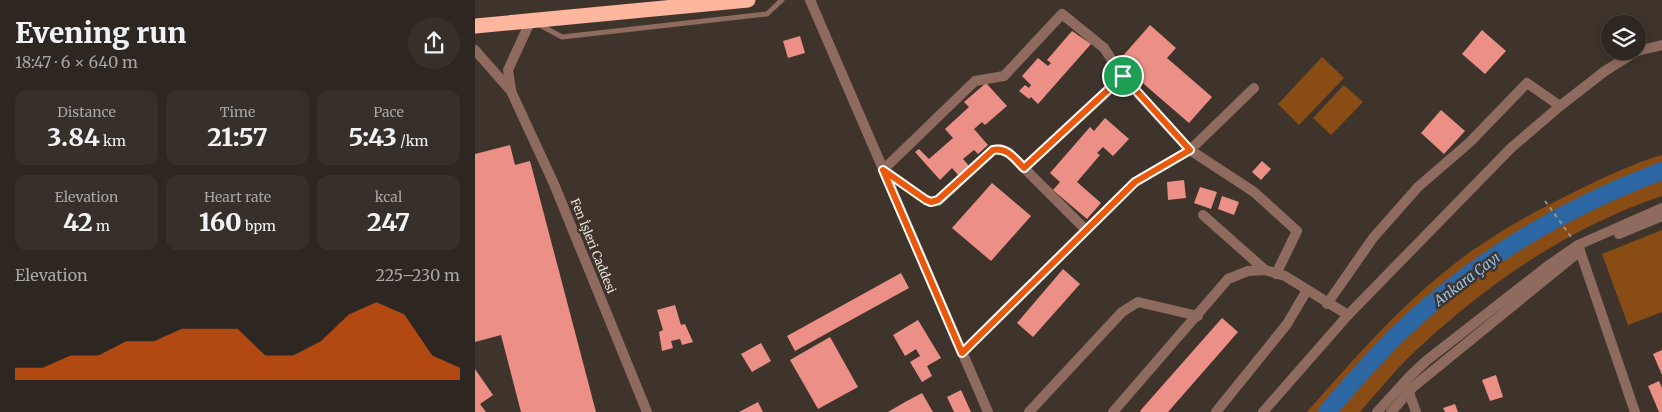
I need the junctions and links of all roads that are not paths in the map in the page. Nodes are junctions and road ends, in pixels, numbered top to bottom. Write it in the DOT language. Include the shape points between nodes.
graph roads {
  1 [pos="748,0"];
  2 [pos="782,0"];
  3 [pos="810,0"];
  4 [pos="531,20"];
  5 [pos="475,26"];
  6 [pos="1662,45"];
  7 [pos="1646,49"];
  8 [pos="475,50"];
  9 [pos="1623,60"];
  10 [pos="1123,76"];
  11 [pos="1254,88"];
  12 [pos="511,91"];
  13 [pos="1560,106"];
  14 [pos="1190,150"];
  15 [pos="1024,168"];
  16 [pos="883,170"];
  17 [pos="1662,208"];
  18 [pos="1203,215"];
  19 [pos="1662,216"];
  20 [pos="1086,230"];
  21 [pos="1577,244"];
  22 [pos="1265,270"];
  23 [pos="1276,274"];
  24 [pos="1307,290"];
  25 [pos="1327,304"];
  26 [pos="1348,315"];
  27 [pos="1198,316"];
  28 [pos="962,353"];
  29 [pos="1405,381"];
  30 [pos="1409,392"];
  31 [pos="647,412"];
  32 [pos="988,412"];
  33 [pos="1029,412"];
  34 [pos="1113,412"];
  35 [pos="1216,412"];
  36 [pos="1263,412"];
  37 [pos="1377,412"];
  38 [pos="1391,412"];
  39 [pos="1416,412"];
  40 [pos="1635,412"];
  1 -- 4 [label="highway"];
  2 -- 4 [label="lane" via="767,14 562,37"];
  3 -- 16 [label="street"];
  4 -- 5 [label="highway"];
  4 -- 12 [label="street" via="508,70"];
  6 -- 7 [label="street"];
  8 -- 12 [label="street"];
  9 -- 13 [label="street"];
  10 -- 14 [label="street"];
  10 -- 15 [label="street"];
  10 -- 16 [label="street" via="1104,48 1062,14 1004,76 975,81"];
  11 -- 14 [label="street"];
  12 -- 31 [label="street, Fen İşleri Caddesi" via="554,184"];
  13 -- 25 [label="street" via="1527,83 1412,194 1373,238"];
  13 -- 26 [label="street" via="1511,148"];
  14 -- 20 [label="street" via="1135,182"];
  14 -- 23 [label="street" via="1254,192 1297,231"];
  15 -- 16 [label="street" via="1008,152 993,150 938,200 931,202"];
  15 -- 20 [label="street"];
  16 -- 28 [label="street"];
  17 -- 21 [label="street"];
  18 -- 22 [label="street"];
  19 -- 21 [label="street"];
  20 -- 28 [label="street"];
  21 -- 29 [label="street" via="1426,361"];
  21 -- 30 [label="street"];
  21 -- 40 [label="street"];
  22 -- 23 [label="street"];
  22 -- 27 [label="street" via="1248,271 1228,279"];
  23 -- 24 [label="street"];
  24 -- 25 [label="street"];
  24 -- 35 [label="street" via="1287,324"];
  25 -- 26 [label="street"];
  26 -- 36 [label="street"];
  27 -- 33 [label="street" via="1137,302 1122,312"];
  27 -- 34 [label="street"];
  28 -- 32 [label="street"];
  29 -- 30 [label="street"];
  29 -- 37 [label="street"];
  30 -- 38 [label="street"];
  30 -- 39 [label="street"];
}
